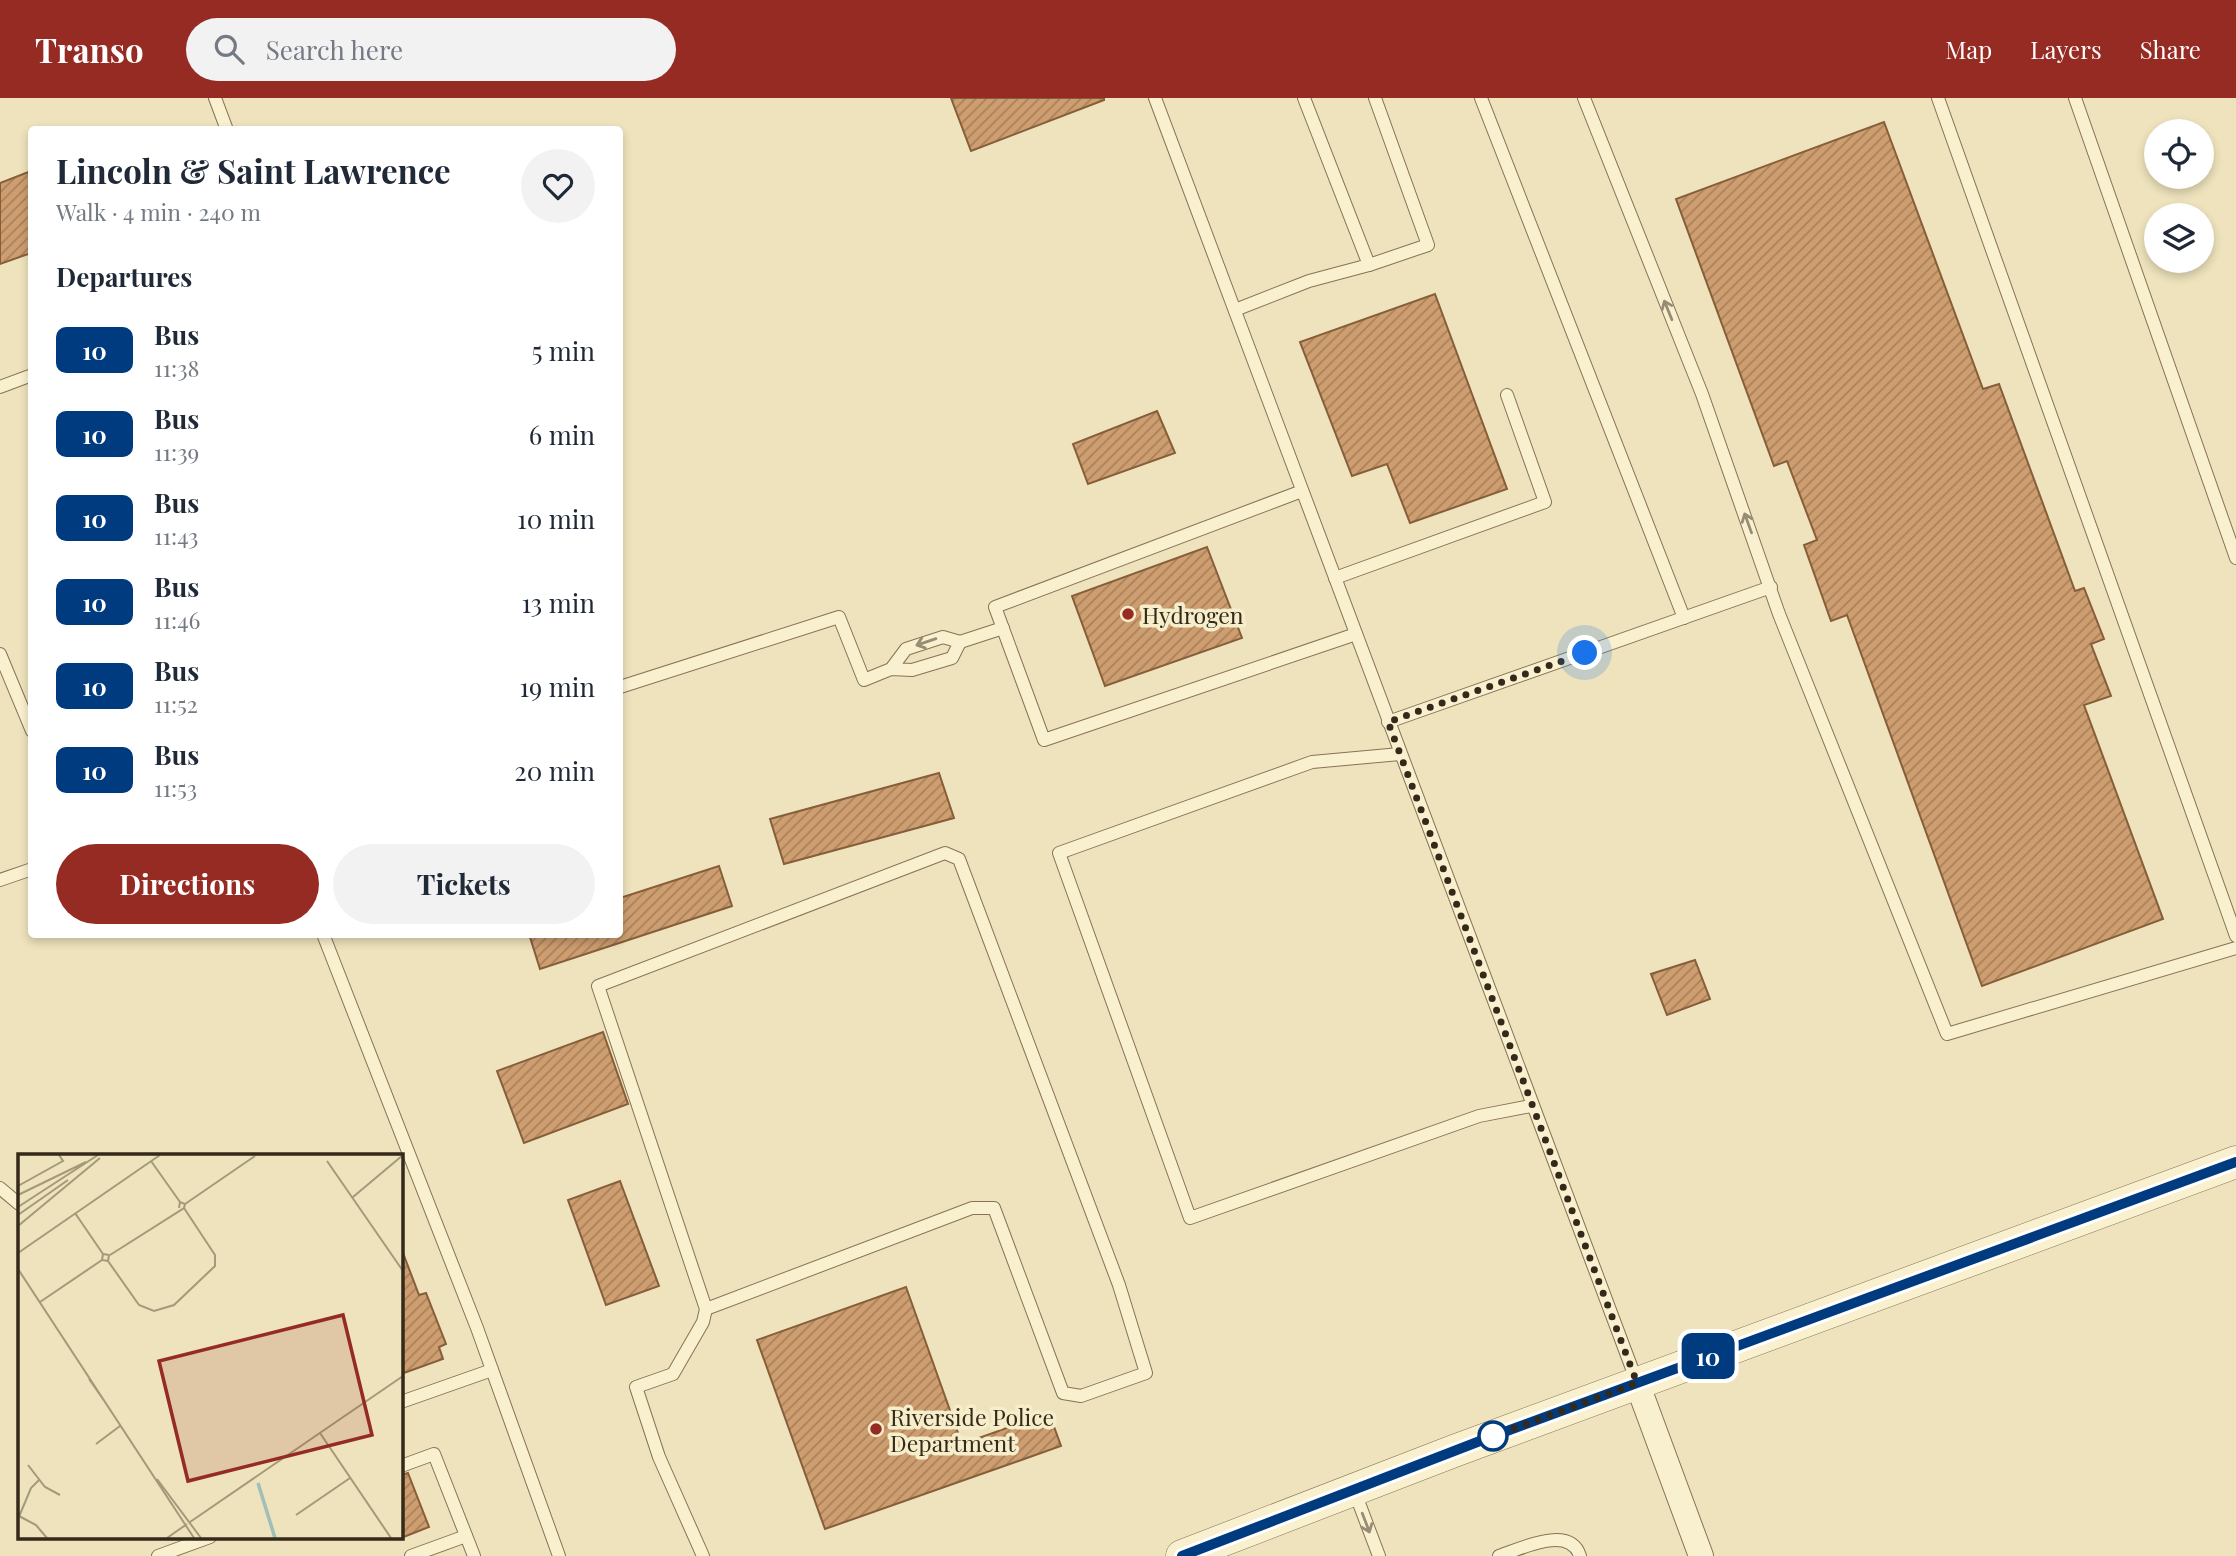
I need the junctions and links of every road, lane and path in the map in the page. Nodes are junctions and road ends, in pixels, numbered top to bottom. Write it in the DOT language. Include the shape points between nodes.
graph roads {
  1 [pos="215,98"];
  2 [pos="1155,98"];
  3 [pos="1304,98"];
  4 [pos="1375,98"];
  5 [pos="1481,98"];
  6 [pos="1584,98"];
  7 [pos="1938,98"];
  8 [pos="2075,98"];
  9 [pos="226,126"];
  10 [pos="1369,265"];
  11 [pos="1235,310"];
  12 [pos="28,376"];
  13 [pos="0,387"];
  14 [pos="1507,395"];
  15 [pos="1302,491"];
  16 [pos="2236,558"];
  17 [pos="1335,578"];
  18 [pos="1771,587"];
  19 [pos="1684,618"];
  20 [pos="1003,628"];
  21 [pos="1356,634"];
  22 [pos="960,642"];
  23 [pos="0,654"];
  24 [pos="891,669"];
  25 [pos="623,686"];
  26 [pos="28,721"];
  27 [pos="1388,722"];
  28 [pos="1400,754"];
  29 [pos="28,870"];
  30 [pos="0,880"];
  31 [pos="2236,936"];
  32 [pos="325,938"];
  33 [pos="2236,948"];
  34 [pos="1531,1106"];
  35 [pos="2236,1162"];
  36 [pos="0,1188"];
  37 [pos="18,1203"];
  38 [pos="706,1309"];
  39 [pos="492,1370"];
  40 [pos="1637,1383"];
  41 [pos="402,1402"];
  42 [pos="402,1466"];
  43 [pos="1353,1489"];
  44 [pos="466,1536"];
  45 [pos="207,1538"];
  46 [pos="158,1556"];
  47 [pos="411,1556"];
  48 [pos="474,1556"];
  49 [pos="559,1556"];
  50 [pos="703,1556"];
  51 [pos="1182,1556"];
  52 [pos="1379,1556"];
  53 [pos="1499,1556"];
  54 [pos="1580,1556"];
  55 [pos="1700,1556"];
  1 -- 9 [label="lane"];
  2 -- 11 [label="lane"];
  3 -- 10 [label="lane"];
  4 -- 10 [label="lane" via="1428,246"];
  5 -- 19 [label="lane"];
  18 -- 6 [label="lane, one-way" via="1702,394"];
  7 -- 31 [label="lane"];
  8 -- 16 [label="lane"];
  10 -- 11 [label="lane" via="1310,281"];
  11 -- 15 [label="lane"];
  12 -- 13 [label="lane"];
  14 -- 17 [label="lane" via="1545,502"];
  15 -- 17 [label="lane"];
  15 -- 20 [label="lane" via="995,607"];
  17 -- 21 [label="lane"];
  18 -- 19 [label="lane"];
  18 -- 33 [label="lane" via="1947,1034"];
  19 -- 27 [label="lane"];
  20 -- 21 [label="lane" via="1044,740"];
  20 -- 22 [label="lane"];
  21 -- 27 [label="lane"];
  22 -- 24 [label="lane" via="952,658 912,670"];
  22 -- 24 [label="lane, one-way" via="943,637 906,649"];
  23 -- 26 [label="lane"];
  24 -- 25 [label="lane" via="864,680 839,618"];
  27 -- 28 [label="lane"];
  28 -- 34 [label="lane"];
  28 -- 34 [label="lane" via="1312,762 1059,853 1190,1218 1479,1116"];
  29 -- 30 [label="lane"];
  32 -- 39 [label="lane"];
  34 -- 40 [label="lane"];
  35 -- 40 [label="street"];
  36 -- 37 [label="lane"];
  38 -- 38 [label="lane" via="598,986 945,852 959,859 1119,1285 1146,1373 1081,1396 1063,1393 994,1208 972,1208"];
  38 -- 50 [label="lane" via="673,1374 636,1387 659,1457"];
  39 -- 41 [label="lane"];
  39 -- 49 [label="lane"];
  40 -- 43 [label="street"];
  40 -- 55 [label="street"];
  42 -- 44 [label="lane" via="434,1454"];
  43 -- 51 [label="street"];
  43 -- 52 [label="lane, one-way"];
  44 -- 47 [label="lane"];
  44 -- 48 [label="lane"];
  45 -- 46 [label="lane"];
  53 -- 54 [label="lane" via="1546,1540 1564,1541"];
}
